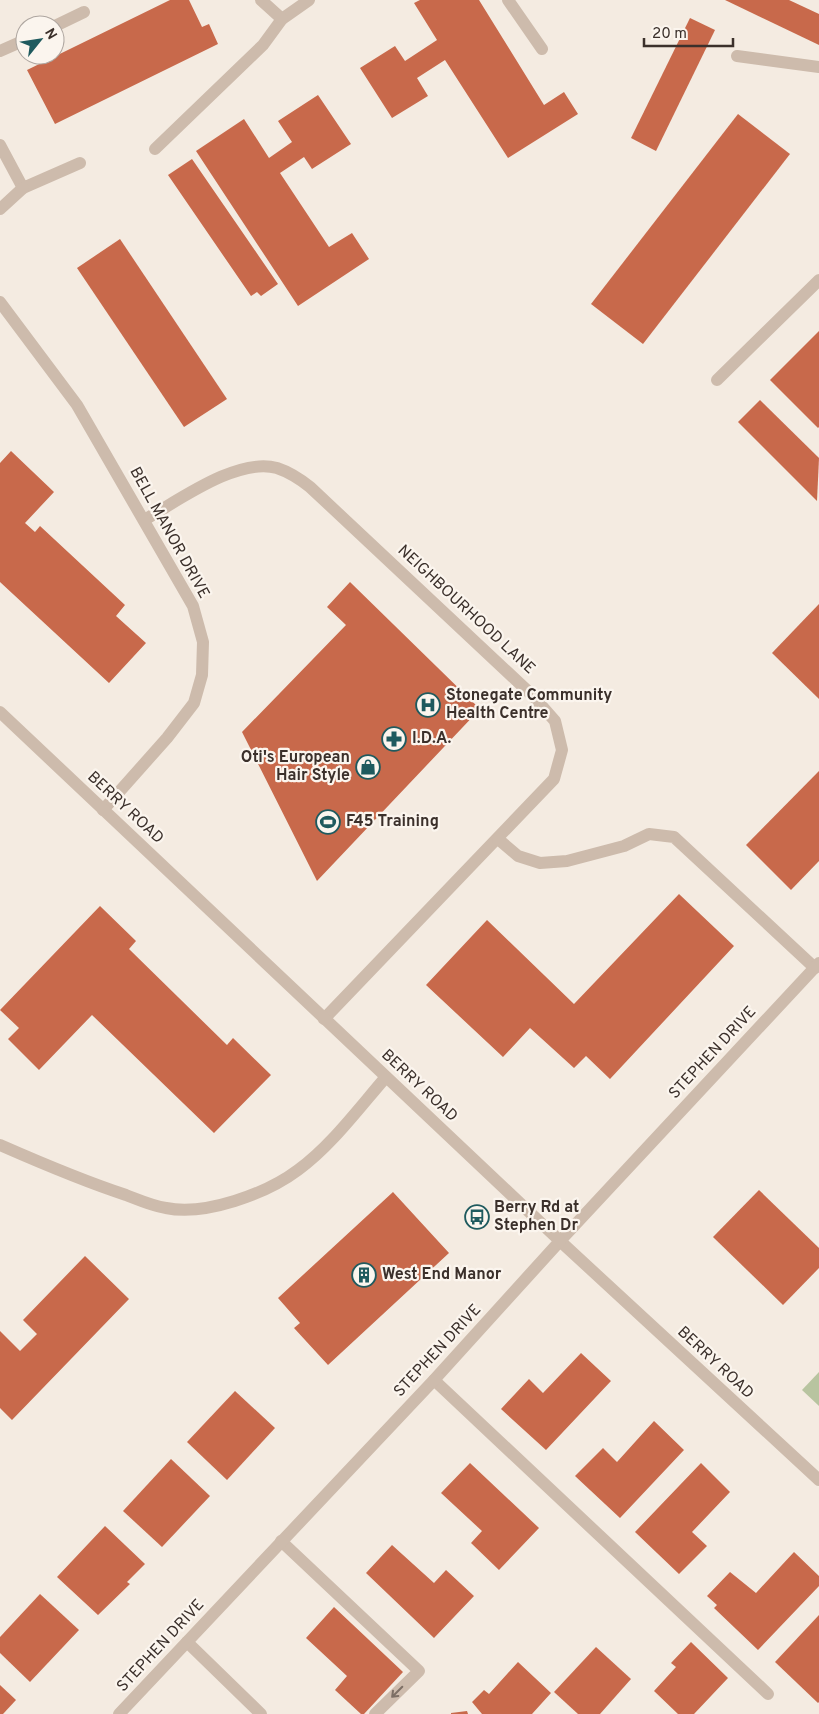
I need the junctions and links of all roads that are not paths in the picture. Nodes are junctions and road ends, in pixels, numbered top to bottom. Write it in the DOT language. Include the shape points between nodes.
graph roads {
  1 [pos="261,0"];
  2 [pos="309,0"];
  3 [pos="508,0"];
  4 [pos="84,12"];
  5 [pos="282,19"];
  6 [pos="65,21"];
  7 [pos="15,44"];
  8 [pos="542,49"];
  9 [pos="0,51"];
  10 [pos="737,56"];
  11 [pos="819,67"];
  12 [pos="0,145"];
  13 [pos="155,149"];
  14 [pos="80,163"];
  15 [pos="23,188"];
  16 [pos="0,208"];
  17 [pos="819,280"];
  18 [pos="0,302"];
  19 [pos="717,380"];
  20 [pos="144,520"];
  21 [pos="0,712"];
  22 [pos="103,810"];
  23 [pos="498,839"];
  24 [pos="817,965"];
  25 [pos="324,1019"];
  26 [pos="386,1077"];
  27 [pos="0,1146"];
  28 [pos="560,1241"];
  29 [pos="434,1380"];
  30 [pos="819,1480"];
  31 [pos="280,1541"];
  32 [pos="187,1642"];
  33 [pos="768,1694"];
  34 [pos="119,1714"];
  35 [pos="261,1714"];
  36 [pos="375,1714"];
  1 -- 5 [label="street"];
  2 -- 5 [label="street"];
  3 -- 8 [label="street"];
  4 -- 6 [label="street"];
  5 -- 13 [label="street" via="263,45"];
  7 -- 9 [label="street"];
  10 -- 11 [label="street"];
  12 -- 15 [label="street"];
  14 -- 15 [label="street"];
  15 -- 16 [label="street"];
  17 -- 19 [label="street"];
  18 -- 20 [label="street, BELL MANOR DRIVE" via="77,405"];
  20 -- 22 [label="street, BELL MANOR DRIVE" via="194,606 202,642 202,675 194,703"];
  20 -- 23 [label="street, NEIGHBOURHOOD LANE" via="222,476 257,466 285,471 310,487 534,696 554,721 562,750 554,779"];
  21 -- 22 [label="street, BERRY ROAD"];
  22 -- 25 [label="street, BERRY ROAD"];
  23 -- 24 [label="street" via="518,856 540,863 567,861 624,846 649,834 674,837"];
  23 -- 25 [label="street, NEIGHBOURHOOD LANE"];
  24 -- 28 [label="street, STEPHEN DRIVE"];
  25 -- 26 [label="street, BERRY ROAD"];
  26 -- 27 [label="street" via="342,1129 298,1170 224,1205 189,1210 166,1208 102,1187"];
  26 -- 28 [label="street, BERRY ROAD"];
  28 -- 29 [label="street, STEPHEN DRIVE"];
  28 -- 30 [label="street, BERRY ROAD"];
  29 -- 31 [label="street, STEPHEN DRIVE"];
  29 -- 33 [label="street"];
  31 -- 32 [label="street, STEPHEN DRIVE"];
  31 -- 36 [label="street, one-way" via="419,1670"];
  32 -- 34 [label="street, STEPHEN DRIVE"];
  32 -- 35 [label="street"];
}
